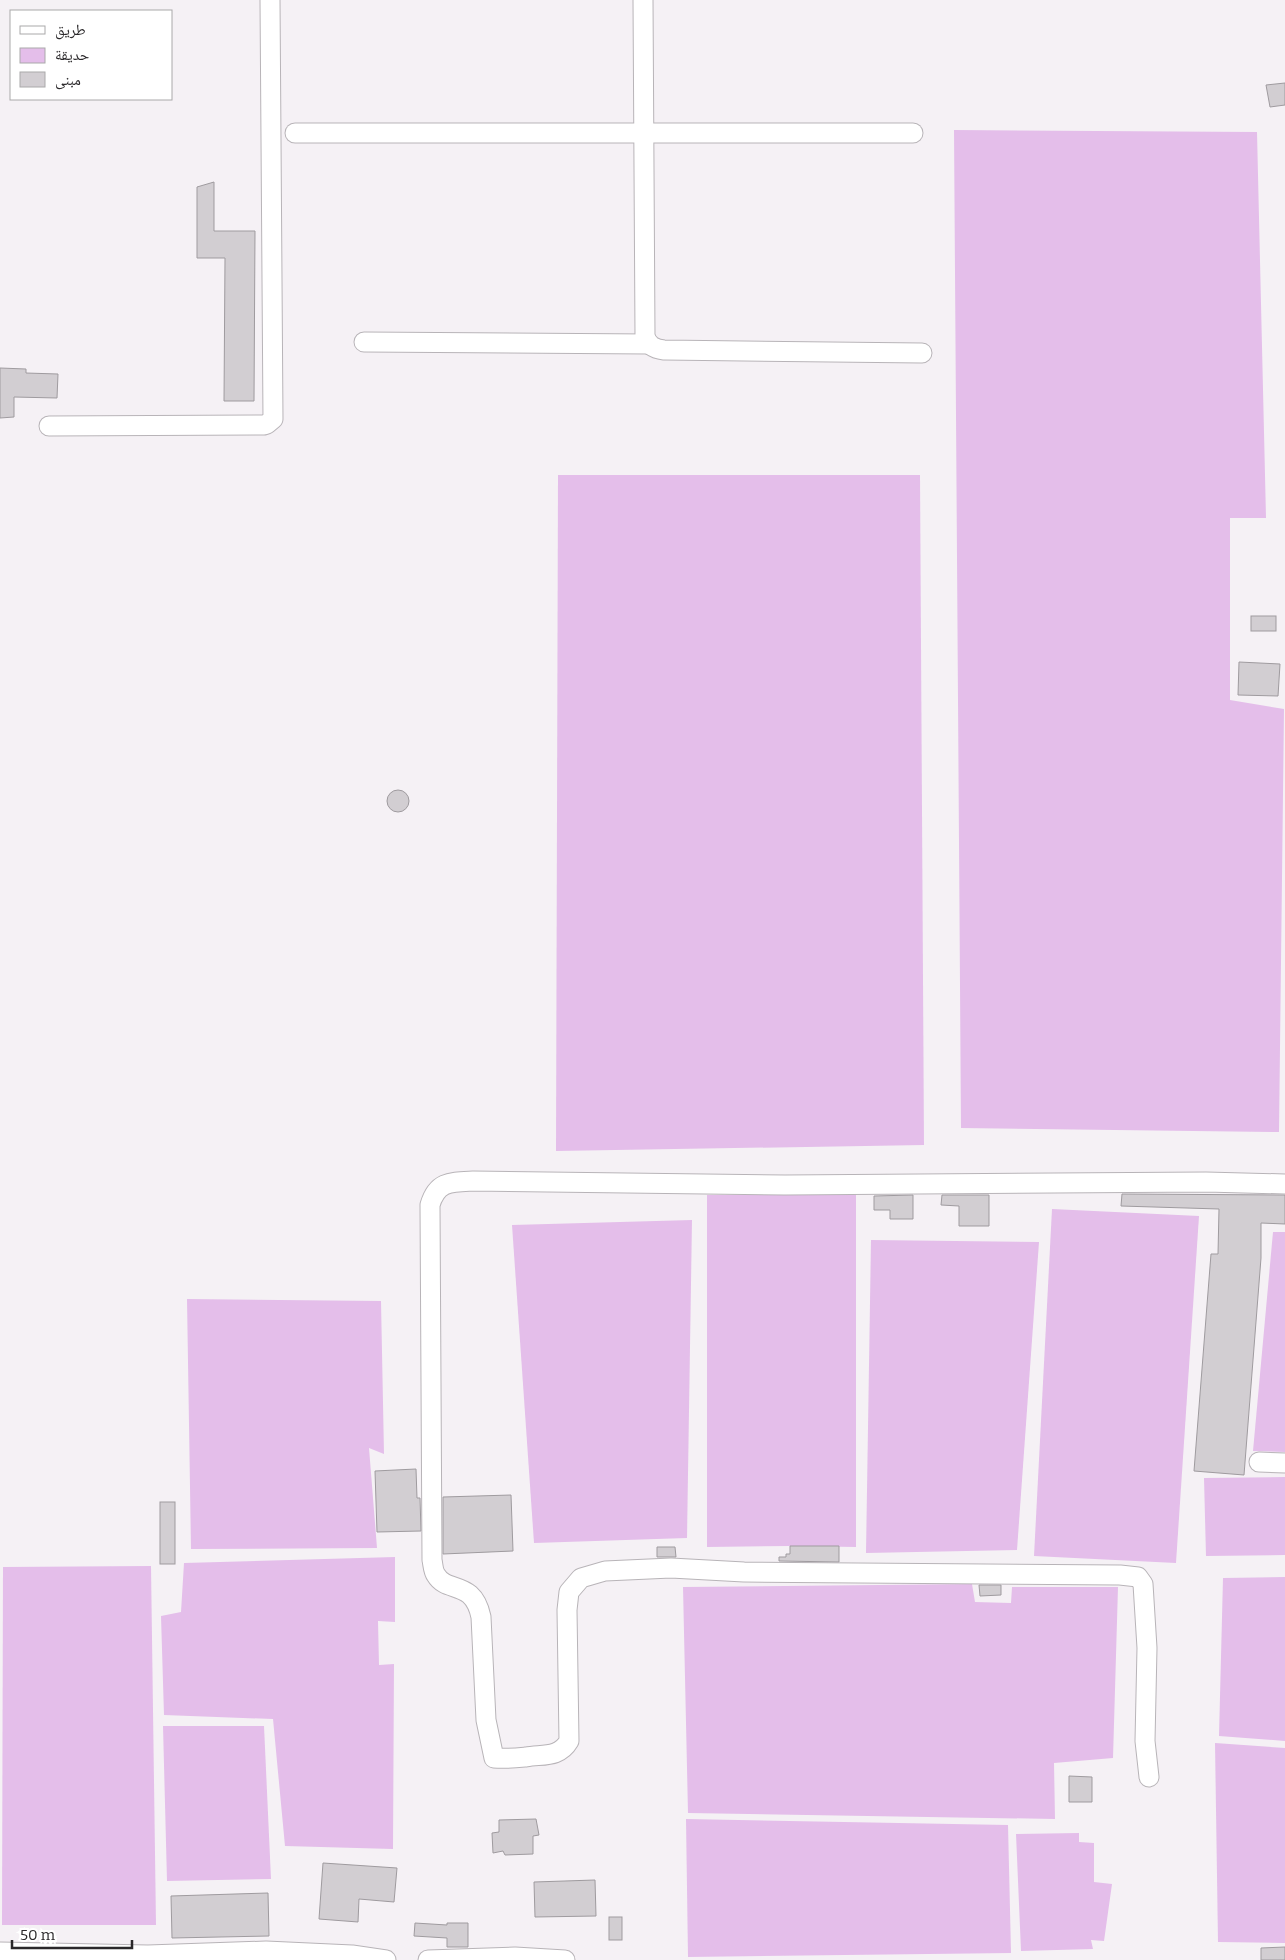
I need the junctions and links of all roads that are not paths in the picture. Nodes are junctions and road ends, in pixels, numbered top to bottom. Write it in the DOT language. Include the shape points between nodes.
graph roads {
  1 [pos="270,0"];
  2 [pos="643,0"];
  3 [pos="295,133"];
  4 [pos="644,133"];
  5 [pos="913,133"];
  6 [pos="364,342"];
  7 [pos="648,344"];
  8 [pos="922,353"];
  9 [pos="49,426"];
  10 [pos="1285,1184"];
  11 [pos="1259,1462"];
  12 [pos="1285,1463"];
  13 [pos="1149,1777"];
  14 [pos="0,1952"];
  15 [pos="386,1960"];
  16 [pos="428,1960"];
  17 [pos="565,1960"];
  1 -- 9 [label="street" via="273,418 264,425"];
  2 -- 4 [label="street"];
  3 -- 4 [label="street"];
  4 -- 5 [label="street"];
  4 -- 7 [label="street" via="645,336"];
  6 -- 7 [label="street"];
  7 -- 8 [label="street" via="664,350"];
  10 -- 13 [label="street" via="775,1185 474,1181 441,1186 433,1194 430,1205 432,1560 436,1575 445,1584 463,1589 479,1607 486,1720 494,1758 544,1756 565,1748 569,1741 566,1610 569,1592 581,1578 606,1571 671,1568 744,1572 1120,1575 1138,1577 1143,1584 1147,1648 1145,1741"];
  11 -- 12 [label="street"];
  14 -- 15 [label="street" via="148,1955 266,1951"];
  16 -- 17 [label="street" via="514,1956"];
}
